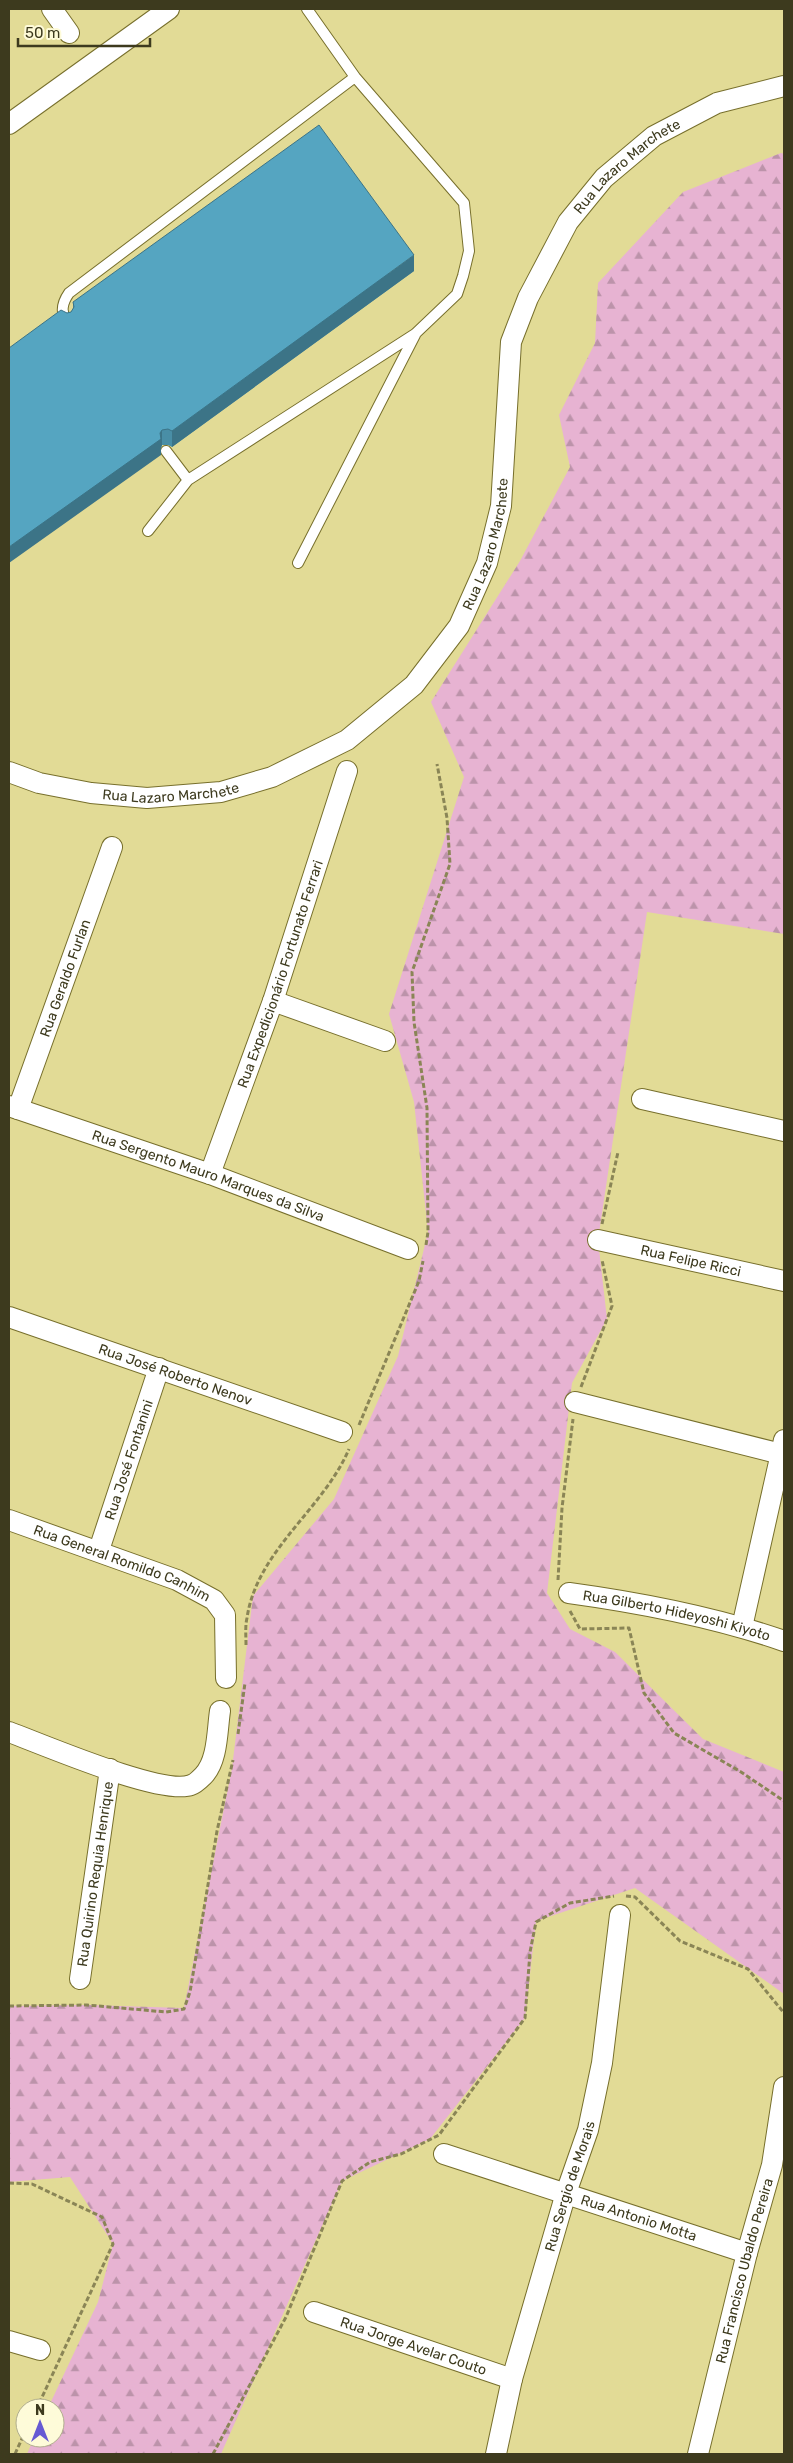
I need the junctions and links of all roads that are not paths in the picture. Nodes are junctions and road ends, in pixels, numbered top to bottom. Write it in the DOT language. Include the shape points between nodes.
graph roads {
  1 [pos="52,9"];
  2 [pos="169,9"];
  3 [pos="307,9"];
  4 [pos="69,33"];
  5 [pos="356,77"];
  6 [pos="784,86"];
  7 [pos="9,124"];
  8 [pos="67,322"];
  9 [pos="415,334"];
  10 [pos="166,451"];
  11 [pos="188,480"];
  12 [pos="148,531"];
  13 [pos="298,563"];
  14 [pos="347,771"];
  15 [pos="9,772"];
  16 [pos="112,847"];
  17 [pos="273,1001"];
  18 [pos="385,1041"];
  19 [pos="642,1099"];
  20 [pos="13,1107"];
  21 [pos="784,1131"];
  22 [pos="210,1174"];
  23 [pos="598,1240"];
  24 [pos="408,1249"];
  25 [pos="784,1281"];
  26 [pos="9,1316"];
  27 [pos="159,1368"];
  28 [pos="575,1402"];
  29 [pos="350,1435"];
  30 [pos="783,1447"];
  31 [pos="9,1520"];
  32 [pos="99,1550"];
  33 [pos="565,1594"];
  34 [pos="742,1627"];
  35 [pos="784,1641"];
  36 [pos="235,1678"];
  37 [pos="220,1711"];
  38 [pos="9,1732"];
  39 [pos="110,1769"];
  40 [pos="620,1915"];
  41 [pos="80,1979"];
  42 [pos="784,2087"];
  43 [pos="444,2154"];
  44 [pos="566,2193"];
  45 [pos="747,2253"];
  46 [pos="314,2312"];
  47 [pos="9,2341"];
  48 [pos="40,2350"];
  49 [pos="512,2379"];
  50 [pos="496,2454"];
  51 [pos="699,2454"];
  1 -- 4 [label="street"];
  2 -- 7 [label="street"];
  3 -- 5 [label="lane"];
  5 -- 8 [label="lane" via="69,293 62,308"];
  5 -- 9 [label="lane" via="464,203 469,251 457,294"];
  6 -- 15 [label="street, Rua Lazaro Marchete" via="717,103 654,136 604,178 568,222 528,298 511,342 501,506 487,563 459,626 414,685 347,740 272,777 222,792 147,798 91,793 39,783"];
  9 -- 11 [label="lane"];
  9 -- 13 [label="lane"];
  10 -- 11 [label="lane"];
  11 -- 12 [label="lane"];
  14 -- 17 [label="street, Rua Expedicionário Fortunato Ferrari"];
  16 -- 20 [label="street, Rua Geraldo Furlan"];
  17 -- 18 [label="street"];
  17 -- 22 [label="street, Rua Expedicionário Fortunato Ferrari"];
  19 -- 21 [label="street"];
  20 -- 22 [label="street, Rua Sergento Mauro Marques da Silva"];
  22 -- 24 [label="street, Rua Sergento Mauro Marques da Silva"];
  23 -- 25 [label="street, Rua Felipe Ricci"];
  26 -- 27 [label="street, Rua José Roberto Nenov"];
  27 -- 29 [label="street, Rua José Roberto Nenov"];
  27 -- 32 [label="street, Rua José Fontanini"];
  28 -- 30 [label="street"];
  30 -- 34 [label="street"];
  31 -- 32 [label="street, Rua General Romildo Canhim"];
  32 -- 36 [label="street, Rua General Romildo Canhim" via="177,1580 214,1600 225,1615"];
  33 -- 34 [label="street, Rua Gilberto Hideyoshi Kiyoto" via="613,1599"];
  34 -- 35 [label="street, Rua Gilberto Hideyoshi Kiyoto"];
  37 -- 39 [label="street" via="212,1761 204,1775 191,1785 178,1787 156,1783"];
  38 -- 39 [label="street"];
  39 -- 41 [label="street, Rua Quirino Requia Henrique"];
  40 -- 44 [label="street, Rua Sergio de Morais" via="600,2073 588,2130"];
  42 -- 45 [label="street, Rua Francisco Ubaldo Pereira" via="772,2165"];
  43 -- 44 [label="street, Rua Antonio Motta"];
  44 -- 45 [label="street, Rua Antonio Motta"];
  44 -- 49 [label="street, Rua Sergio de Morais"];
  45 -- 51 [label="street, Rua Francisco Ubaldo Pereira"];
  46 -- 49 [label="street, Rua Jorge Avelar Couto"];
  47 -- 48 [label="street"];
  49 -- 50 [label="street, Rua Sergio de Morais"];
}
